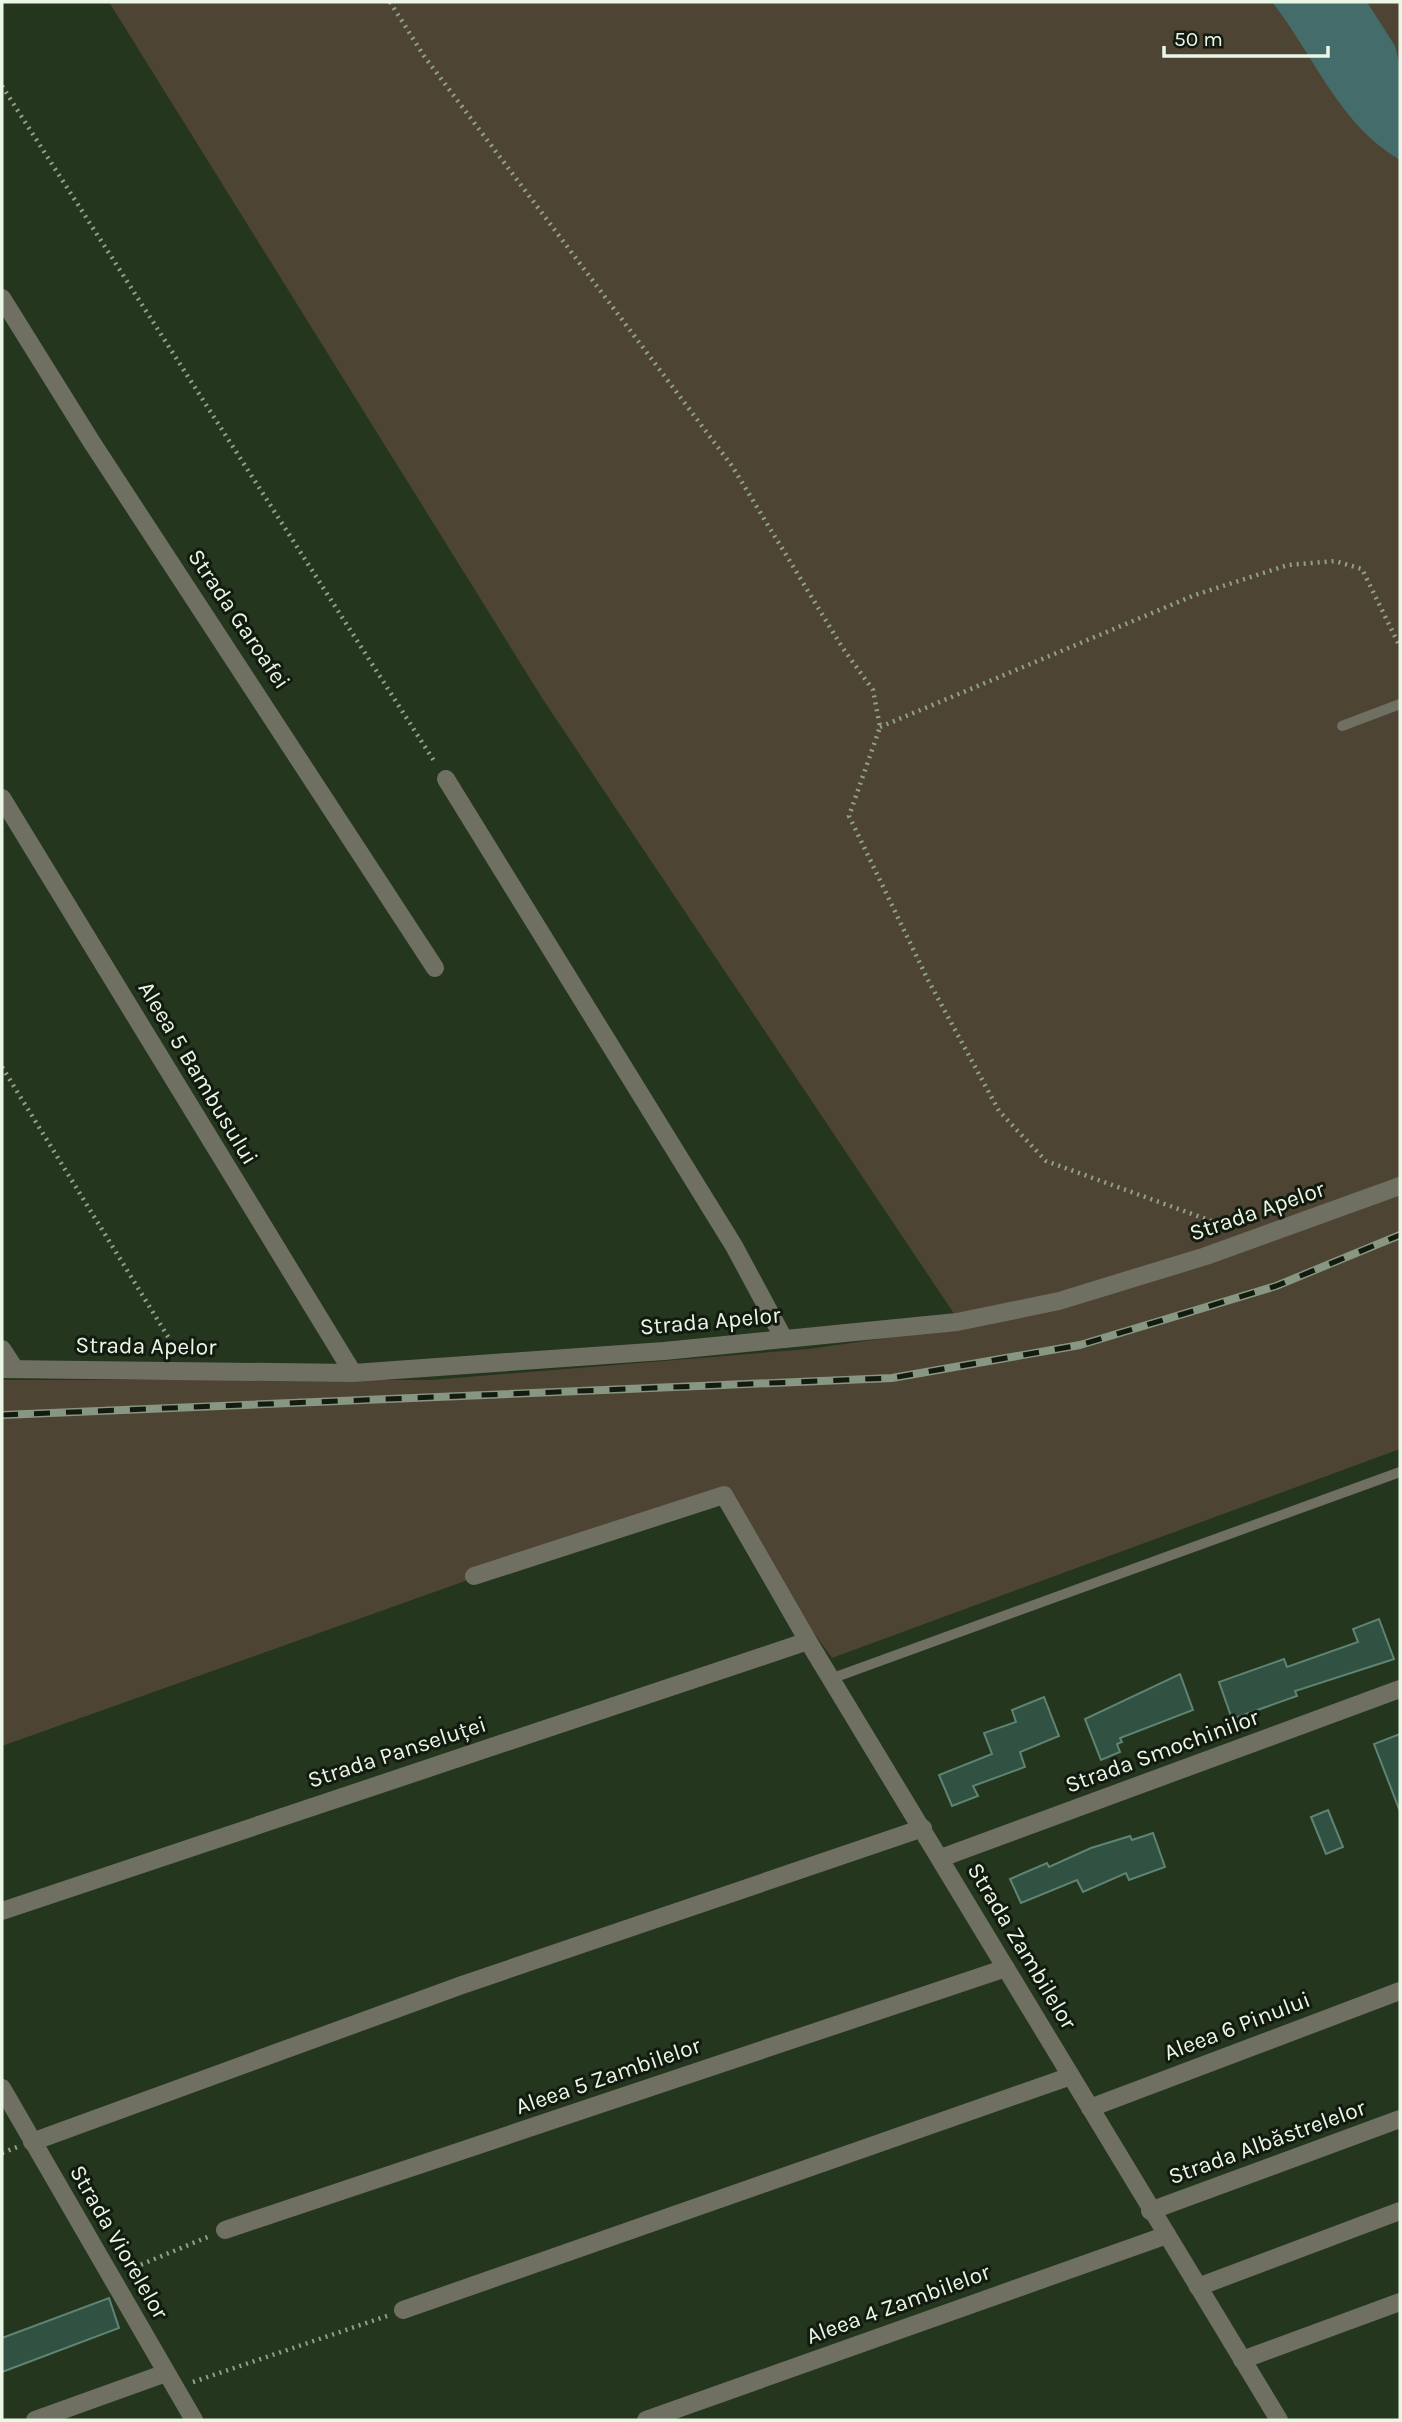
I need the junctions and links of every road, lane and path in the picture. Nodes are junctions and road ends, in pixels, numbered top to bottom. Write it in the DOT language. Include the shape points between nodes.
graph roads {
  1 [pos="390,2"];
  2 [pos="2,86"];
  3 [pos="2,298"];
  4 [pos="1400,648"];
  5 [pos="1400,704"];
  6 [pos="1342,726"];
  7 [pos="880,727"];
  8 [pos="446,779"];
  9 [pos="2,798"];
  10 [pos="435,968"];
  11 [pos="2,1067"];
  12 [pos="1400,1186"];
  13 [pos="1255,1238"];
  14 [pos="784,1339"];
  15 [pos="2,1349"];
  16 [pos="8,1369"];
  17 [pos="189,1372"];
  18 [pos="353,1373"];
  19 [pos="1400,1472"];
  20 [pos="474,1576"];
  21 [pos="808,1641"];
  22 [pos="833,1678"];
  23 [pos="1400,1689"];
  24 [pos="923,1828"];
  25 [pos="941,1858"];
  26 [pos="2,1911"];
  27 [pos="1006,1968"];
  28 [pos="1400,1991"];
  29 [pos="1071,2076"];
  30 [pos="2,2088"];
  31 [pos="1090,2108"];
  32 [pos="1400,2119"];
  33 [pos="33,2141"];
  34 [pos="1150,2211"];
  35 [pos="1400,2211"];
  36 [pos="225,2230"];
  37 [pos="1167,2235"];
  38 [pos="111,2277"];
  39 [pos="1198,2287"];
  40 [pos="1400,2302"];
  41 [pos="403,2310"];
  42 [pos="1242,2360"];
  43 [pos="171,2380"];
  44 [pos="35,2420"];
  45 [pos="194,2420"];
  46 [pos="646,2420"];
  47 [pos="1279,2420"];
  1 -- 7 [label="path" via="424,56 732,466 873,690"];
  2 -- 8 [label="path"];
  3 -- 10 [label="street, Strada Garoafei"];
  4 -- 7 [label="path" via="1362,569 1335,561 1288,565 1195,595"];
  5 -- 6 [label="lane"];
  7 -- 13 [label="path" via="849,816 928,980 999,1111 1046,1161"];
  8 -- 14 [label="street" via="734,1247"];
  9 -- 18 [label="street, Aleea 5 Bambusului"];
  11 -- 17 [label="path"];
  12 -- 13 [label="street, Strada Apelor"];
  13 -- 14 [label="street, Strada Apelor" via="1059,1301 957,1322"];
  14 -- 18 [label="street, Strada Apelor"];
  15 -- 16 [label="street"];
  16 -- 17 [label="street, Strada Apelor"];
  17 -- 18 [label="street, Strada Apelor"];
  19 -- 22 [label="lane"];
  20 -- 21 [label="street, Strada Zambilelor" via="724,1495"];
  21 -- 22 [label="street, Strada Zambilelor"];
  21 -- 26 [label="street, Strada Panseluței"];
  22 -- 24 [label="street, Strada Zambilelor"];
  23 -- 25 [label="street, Strada Smochinilor"];
  24 -- 25 [label="street, Strada Zambilelor"];
  24 -- 33 [label="street" via="462,1985"];
  25 -- 27 [label="street, Strada Zambilelor"];
  27 -- 29 [label="street, Strada Zambilelor"];
  27 -- 36 [label="street, Aleea 5 Zambilelor"];
  28 -- 31 [label="street, Aleea 6 Pinului"];
  29 -- 31 [label="street, Strada Zambilelor"];
  29 -- 41 [label="street"];
  30 -- 33 [label="street, Strada Viorelelor"];
  31 -- 34 [label="street, Strada Zambilelor"];
  32 -- 34 [label="street, Strada Albăstrelelor"];
  33 -- 38 [label="street, Strada Viorelelor"];
  34 -- 37 [label="street, Strada Zambilelor"];
  35 -- 39 [label="street"];
  36 -- 38 [label="path"];
  37 -- 39 [label="street, Strada Zambilelor"];
  37 -- 46 [label="street, Aleea 4 Zambilelor"];
  38 -- 43 [label="street, Strada Viorelelor"];
  39 -- 42 [label="street, Strada Zambilelor"];
  40 -- 42 [label="street"];
  41 -- 43 [label="path"];
  42 -- 47 [label="street, Strada Zambilelor"];
  43 -- 44 [label="street"];
  43 -- 45 [label="street, Strada Viorelelor"];
}
